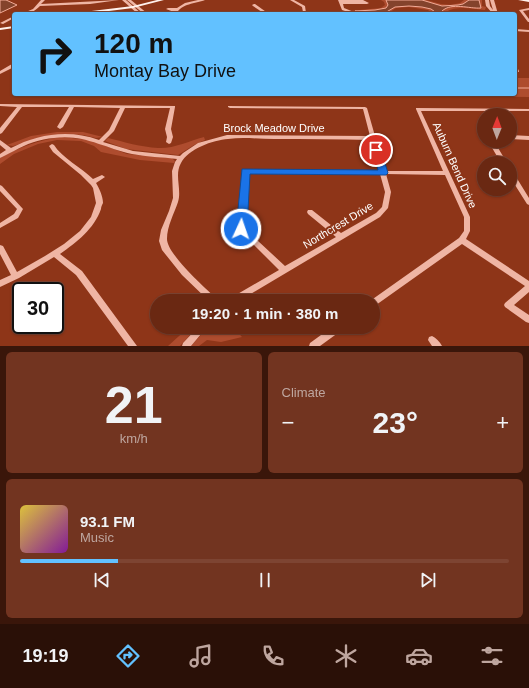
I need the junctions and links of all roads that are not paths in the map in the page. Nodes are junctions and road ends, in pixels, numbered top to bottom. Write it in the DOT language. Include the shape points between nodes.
graph roads {
  1 [pos="43,0"];
  2 [pos="117,0"];
  3 [pos="124,0"];
  4 [pos="129,0"];
  5 [pos="162,0"];
  6 [pos="203,0"];
  7 [pos="292,0"];
  8 [pos="487,0"];
  9 [pos="492,0"];
  10 [pos="520,0"];
  11 [pos="340,1"];
  12 [pos="529,1"];
  13 [pos="40,5"];
  14 [pos="254,5"];
  15 [pos="136,6"];
  16 [pos="529,9"];
  17 [pos="176,11"];
  18 [pos="28,12"];
  19 [pos="90,12"];
  20 [pos="139,12"];
  21 [pos="144,12"];
  22 [pos="264,12"];
  23 [pos="306,12"];
  24 [pos="350,12"];
  25 [pos="494,12"];
  26 [pos="495,12"];
  27 [pos="524,15"];
  28 [pos="529,15"];
  29 [pos="12,18"];
  30 [pos="529,21"];
  31 [pos="2,23"];
  32 [pos="12,26"];
  33 [pos="0,29"];
  34 [pos="517,29"];
  35 [pos="529,31"];
  36 [pos="12,66"];
  37 [pos="0,73"];
  38 [pos="0,105"];
  39 [pos="21,105"];
  40 [pos="72,106"];
  41 [pos="123,106"];
  42 [pos="230,107"];
  43 [pos="528,111"];
  44 [pos="60,127"];
  45 [pos="0,132"];
  46 [pos="517,137"];
  47 [pos="373,138"];
  48 [pos="529,138"];
  49 [pos="0,142"];
  50 [pos="99,142"];
  51 [pos="169,142"];
  52 [pos="52,146"];
  53 [pos="10,150"];
  54 [pos="0,156"];
  55 [pos="181,158"];
  56 [pos="383,173"];
  57 [pos="447,173"];
  58 [pos="102,177"];
  59 [pos="92,182"];
  60 [pos="517,183"];
  61 [pos="0,188"];
  62 [pos="529,203"];
  63 [pos="310,212"];
  64 [pos="0,226"];
  65 [pos="341,237"];
  66 [pos="462,240"];
  67 [pos="0,248"];
  68 [pos="55,254"];
  69 [pos="284,270"];
  70 [pos="16,276"];
  71 [pos="0,284"];
  72 [pos="529,286"];
  73 [pos="207,294"];
  74 [pos="244,294"];
  75 [pos="380,298"];
  76 [pos="529,320"];
  77 [pos="197,334"];
  78 [pos="329,334"];
  79 [pos="133,346"];
  80 [pos="186,346"];
  81 [pos="313,346"];
  1 -- 13 [label="street"];
  2 -- 13 [label="street"];
  3 -- 15 [label="street"];
  4 -- 15 [label="street"];
  5 -- 15 [label="main road"];
  6 -- 17 [label="street"];
  7 -- 23 [label="street" via="304,7"];
  8 -- 25 [label="street" via="488,6"];
  9 -- 26 [label="street"];
  10 -- 12 [label="main road"];
  11 -- 11 [label="street" via="367,3 363,1"];
  11 -- 24 [label="street" via="341,7"];
  13 -- 18 [label="street"];
  14 -- 22 [label="street"];
  15 -- 19 [label="main road"];
  15 -- 20 [label="street"];
  15 -- 21 [label="street"];
  16 -- 27 [label="street" via="521,10"];
  27 -- 28 [label="street"];
  27 -- 30 [label="street"];
  29 -- 31 [label="street"];
  32 -- 33 [label="main road"];
  34 -- 35 [label="street"];
  36 -- 37 [label="street"];
  38 -- 39 [label="street"];
  39 -- 40 [label="street"];
  39 -- 45 [label="street"];
  40 -- 41 [label="street"];
  40 -- 44 [label="street"];
  41 -- 50 [label="street" via="108,136"];
  41 -- 51 [label="street" via="173,107 168,129"];
  42 -- 47 [label="street, Northcrest Drive" via="365,108"];
  43 -- 57 [label="street, Auburn Bend Drive" via="418,109"];
  46 -- 48 [label="street"];
  47 -- 55 [label="street, Brock Meadow Drive" via="227,137 200,144"];
  47 -- 56 [label="street, Northcrest Drive"];
  49 -- 53 [label="street"];
  50 -- 53 [label="street" via="77,136 57,136 32,141"];
  50 -- 55 [label="street" via="128,152"];
  52 -- 59 [label="street"];
  53 -- 54 [label="street"];
  55 -- 73 [label="street" via="175,171 176,198 164,230 163,241 165,248"];
  56 -- 57 [label="street"];
  56 -- 65 [label="street, Northcrest Drive" via="388,192 386,208"];
  56 -- 69 [label="street" via="245,171 241,229"];
  57 -- 66 [label="street, Auburn Bend Drive" via="467,217 467,231"];
  58 -- 59 [label="street"];
  59 -- 68 [label="street" via="99,197 93,221"];
  60 -- 62 [label="street"];
  61 -- 64 [label="street" via="20,209 16,216"];
  63 -- 65 [label="street"];
  65 -- 69 [label="street, Northcrest Drive"];
  66 -- 72 [label="street"];
  66 -- 75 [label="street"];
  67 -- 70 [label="street"];
  68 -- 70 [label="street"];
  68 -- 79 [label="street" via="79,273"];
  69 -- 74 [label="street, Northcrest Drive"];
  70 -- 71 [label="street"];
  72 -- 76 [label="street" via="508,305"];
  77 -- 80 [label="street"];
  78 -- 81 [label="street"];
}
